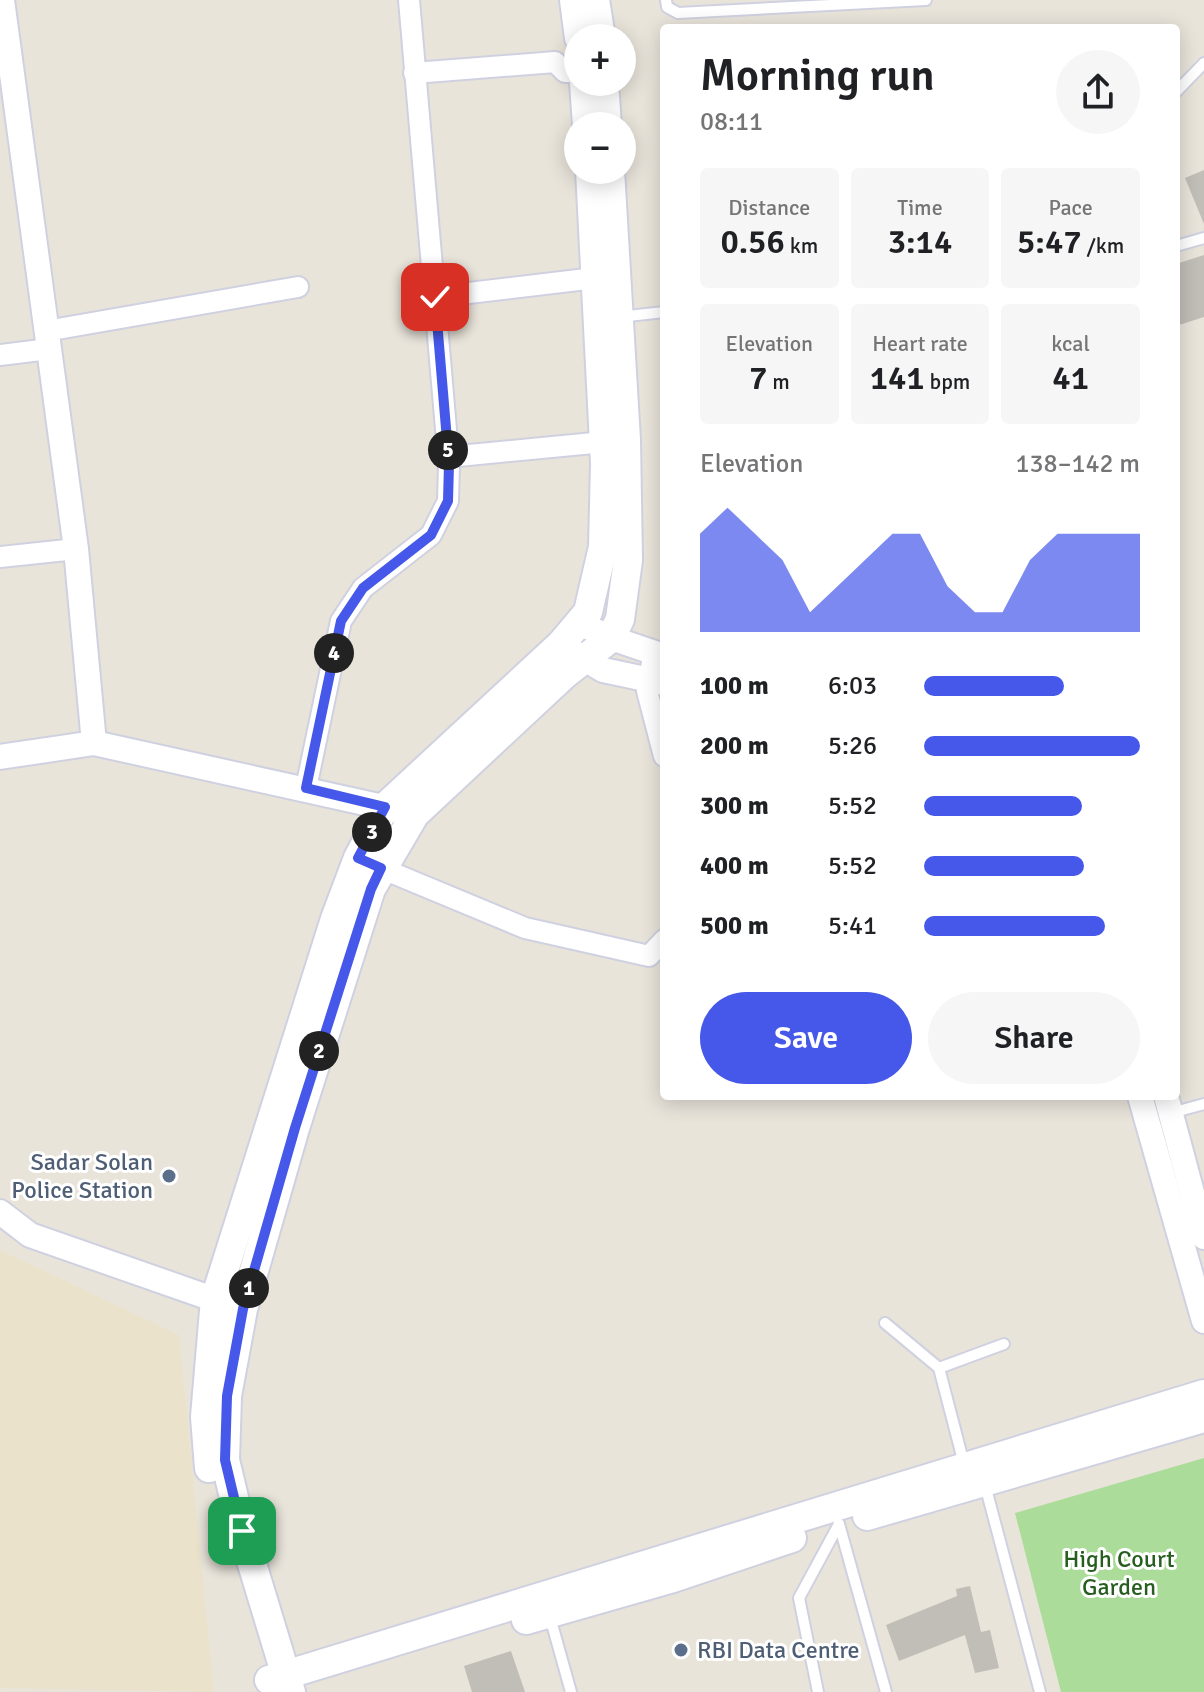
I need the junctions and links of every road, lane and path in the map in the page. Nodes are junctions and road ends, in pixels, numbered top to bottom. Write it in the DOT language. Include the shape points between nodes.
graph roads {
  1 [pos="2,0"];
  2 [pos="409,0"];
  3 [pos="574,0"];
  4 [pos="595,0"];
  5 [pos="666,0"];
  6 [pos="926,0"];
  7 [pos="577,24"];
  8 [pos="599,24"];
  9 [pos="1204,63"];
  10 [pos="564,71"];
  11 [pos="414,73"];
  12 [pos="1180,88"];
  13 [pos="591,184"];
  14 [pos="610,184"];
  15 [pos="1204,238"];
  16 [pos="1180,245"];
  17 [pos="595,278"];
  18 [pos="298,287"];
  19 [pos="435,297"];
  20 [pos="660,312"];
  21 [pos="609,317"];
  22 [pos="48,340"];
  23 [pos="0,355"];
  24 [pos="604,442"];
  25 [pos="448,457"];
  26 [pos="76,549"];
  27 [pos="0,557"];
  28 [pos="570,633"];
  29 [pos="611,638"];
  30 [pos="659,653"];
  31 [pos="586,661"];
  32 [pos="656,681"];
  33 [pos="660,741"];
  34 [pos="94,743"];
  35 [pos="0,757"];
  36 [pos="306,788"];
  37 [pos="385,807"];
  38 [pos="415,814"];
  39 [pos="370,863"];
  40 [pos="660,944"];
  41 [pos="1141,1100"];
  42 [pos="1204,1104"];
  43 [pos="1169,1105"];
  44 [pos="1146,1120"];
  45 [pos="0,1212"];
  46 [pos="1204,1237"];
  47 [pos="215,1299"];
  48 [pos="243,1309"];
  49 [pos="1204,1321"];
  50 [pos="885,1323"];
  51 [pos="1004,1344"];
  52 [pos="939,1368"];
  53 [pos="1204,1394"];
  54 [pos="1204,1418"];
  55 [pos="974,1474"];
  56 [pos="839,1524"];
  57 [pos="549,1614"];
  58 [pos="283,1687"];
  59 [pos="571,1692"];
  60 [pos="818,1692"];
  61 [pos="886,1692"];
  62 [pos="1040,1692"];
  1 -- 22 [label="street"];
  2 -- 11 [label="street"];
  3 -- 7 [label="main road"];
  4 -- 8 [label="main road"];
  5 -- 6 [label="lane" via="667,7 678,13"];
  9 -- 12 [label="lane"];
  10 -- 11 [label="street" via="555,62"];
  11 -- 19 [label="street"];
  13 -- 17 [label="main road"];
  14 -- 21 [label="main road"];
  15 -- 16 [label="lane"];
  17 -- 19 [label="street"];
  17 -- 21 [label="main road"];
  18 -- 22 [label="street"];
  19 -- 25 [label="street"];
  20 -- 21 [label="lane"];
  21 -- 24 [label="main road"];
  21 -- 29 [label="main road" via="628,560 620,619"];
  22 -- 23 [label="street"];
  22 -- 26 [label="street"];
  24 -- 25 [label="street"];
  24 -- 28 [label="main road" via="603,547 588,612"];
  25 -- 36 [label="street" via="448,501 431,535 363,588 341,621"];
  26 -- 27 [label="street"];
  26 -- 34 [label="street"];
  28 -- 29 [label="street"];
  28 -- 31 [label="street"];
  28 -- 37 [label="main road"];
  29 -- 30 [label="street"];
  29 -- 31 [label="main road"];
  30 -- 32 [label="street"];
  31 -- 32 [label="street"];
  31 -- 38 [label="main road" via="542,695"];
  32 -- 33 [label="street" via="647,691"];
  34 -- 35 [label="street"];
  34 -- 36 [label="street"];
  36 -- 37 [label="street"];
  37 -- 38 [label="street"];
  37 -- 39 [label="main road"];
  38 -- 39 [label="main road"];
  39 -- 40 [label="street" via="525,928 649,956"];
  39 -- 47 [label="main road" via="330,934"];
  39 -- 48 [label="main road" via="371,889"];
  41 -- 44 [label="street"];
  42 -- 43 [label="lane"];
  43 -- 44 [label="lane"];
  43 -- 46 [label="street"];
  44 -- 49 [label="street"];
  45 -- 47 [label="street" via="30,1235"];
  47 -- 48 [label="street"];
  47 -- 58 [label="main road" via="205,1417 209,1472"];
  48 -- 58 [label="main road" via="227,1396 225,1460"];
  50 -- 52 [label="lane"];
  51 -- 52 [label="lane"];
  52 -- 55 [label="lane"];
  53 -- 55 [label="main road"];
  54 -- 55 [label="main road"];
  55 -- 56 [label="main road"];
  55 -- 58 [label="main road"];
  55 -- 62 [label="lane"];
  56 -- 57 [label="main road"];
  56 -- 60 [label="lane" via="799,1598"];
  56 -- 61 [label="lane"];
  57 -- 58 [label="main road"];
  57 -- 59 [label="lane"];
}
